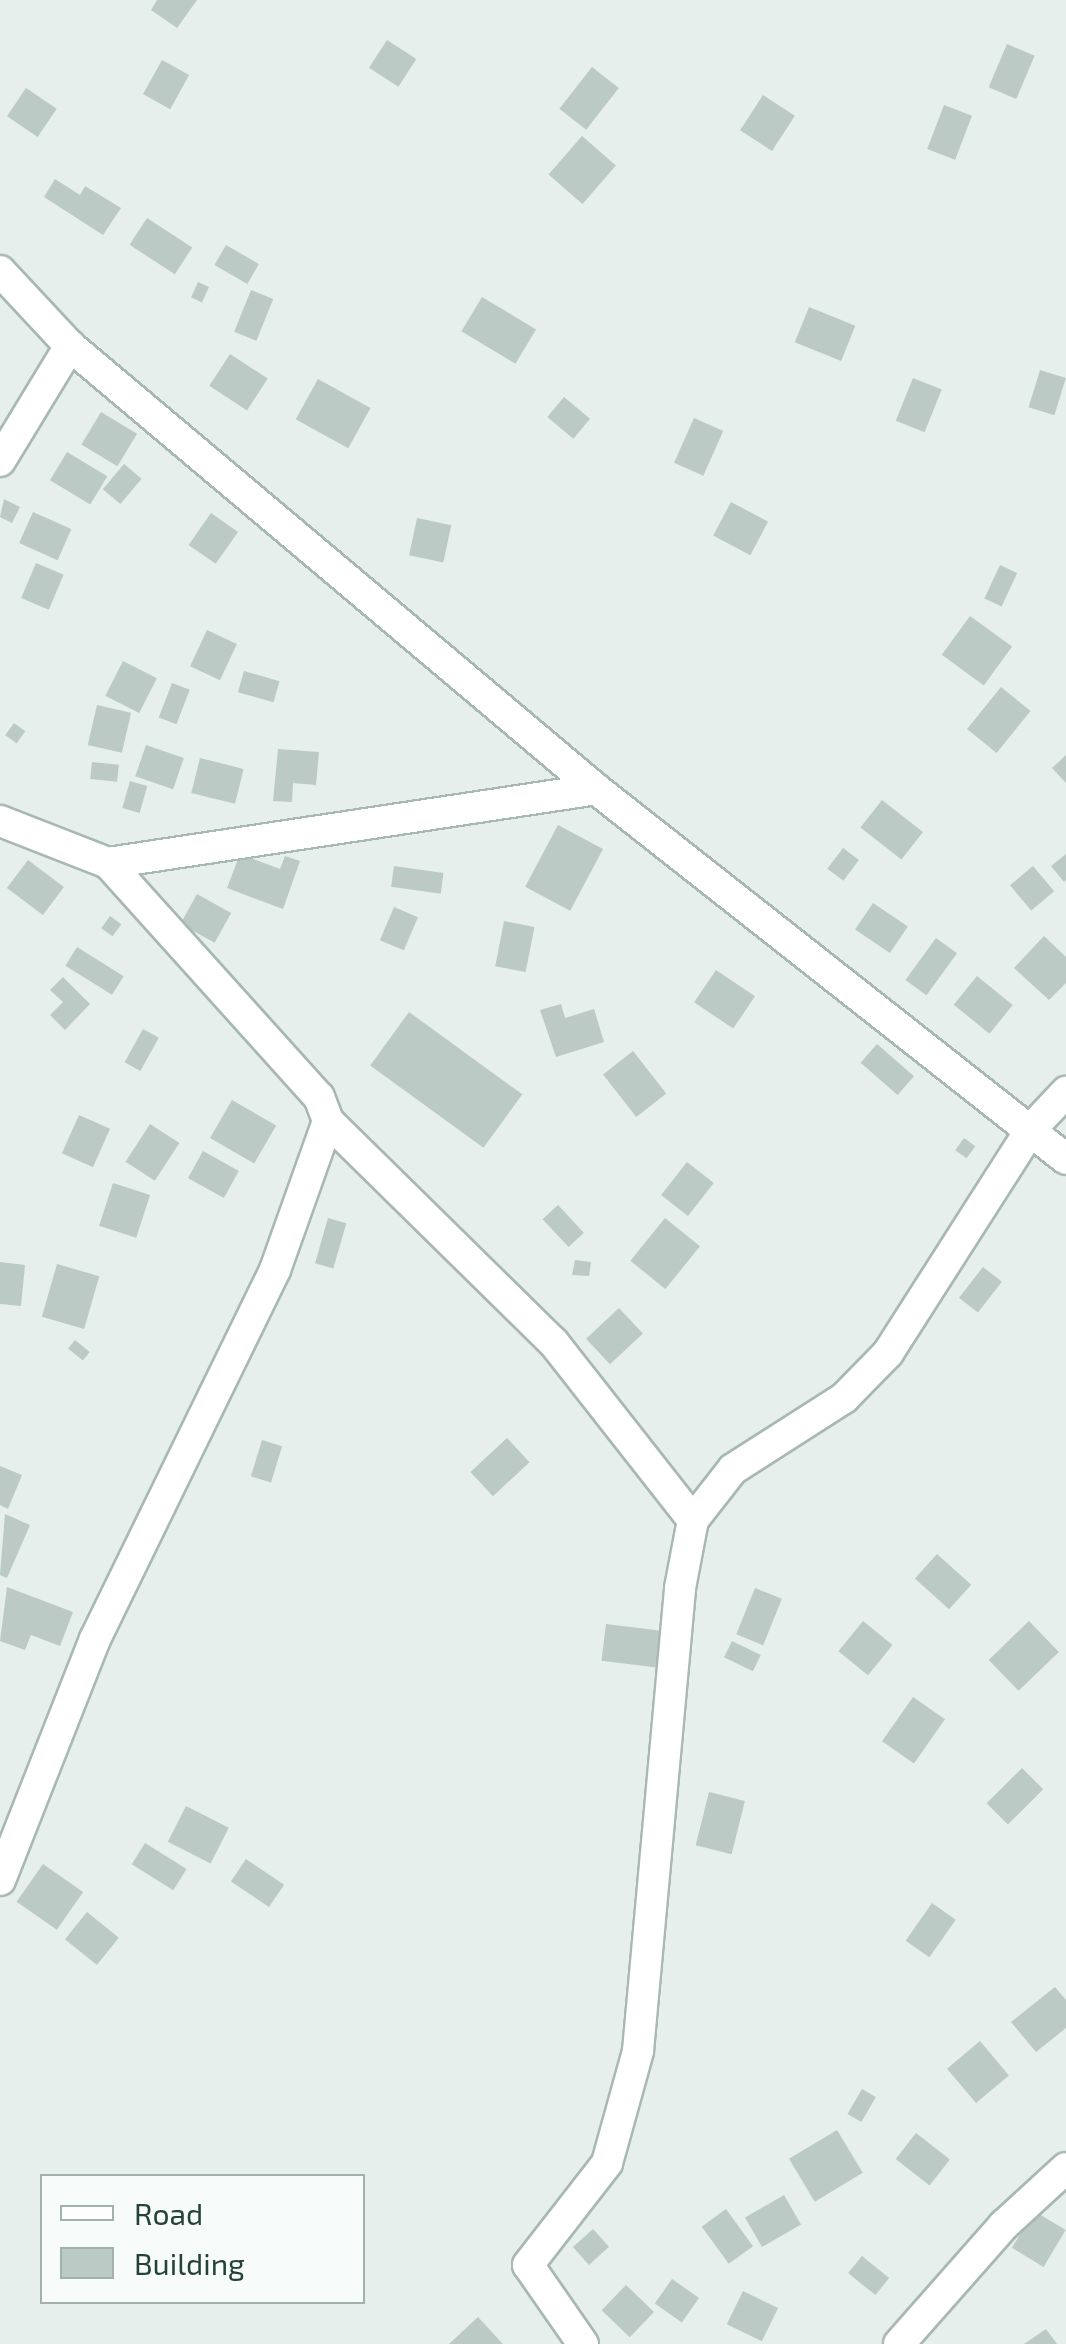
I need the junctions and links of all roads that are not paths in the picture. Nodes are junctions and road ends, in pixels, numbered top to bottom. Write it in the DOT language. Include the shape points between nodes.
graph roads {
  1 [pos="0,271"];
  2 [pos="70,346"];
  3 [pos="0,461"];
  4 [pos="596,789"];
  5 [pos="0,822"];
  6 [pos="108,863"];
  7 [pos="1066,1092"];
  8 [pos="328,1122"];
  9 [pos="1032,1128"];
  10 [pos="1066,1159"];
  11 [pos="693,1520"];
  12 [pos="0,1880"];
  13 [pos="1066,2168"];
  14 [pos="583,2344"];
  15 [pos="899,2344"];
  1 -- 2 [label="street"];
  2 -- 3 [label="street"];
  2 -- 4 [label="street"];
  4 -- 6 [label="street"];
  4 -- 9 [label="street"];
  5 -- 6 [label="street"];
  6 -- 8 [label="street" via="320,1096"];
  7 -- 9 [label="street"];
  8 -- 11 [label="street" via="554,1343"];
  8 -- 12 [label="street" via="275,1270 95,1639"];
  9 -- 10 [label="street"];
  9 -- 11 [label="street" via="888,1352 844,1398 733,1469"];
  11 -- 14 [label="street" via="680,1588 638,2051 606,2163 528,2265"];
  13 -- 15 [label="street" via="1004,2225"];
}
